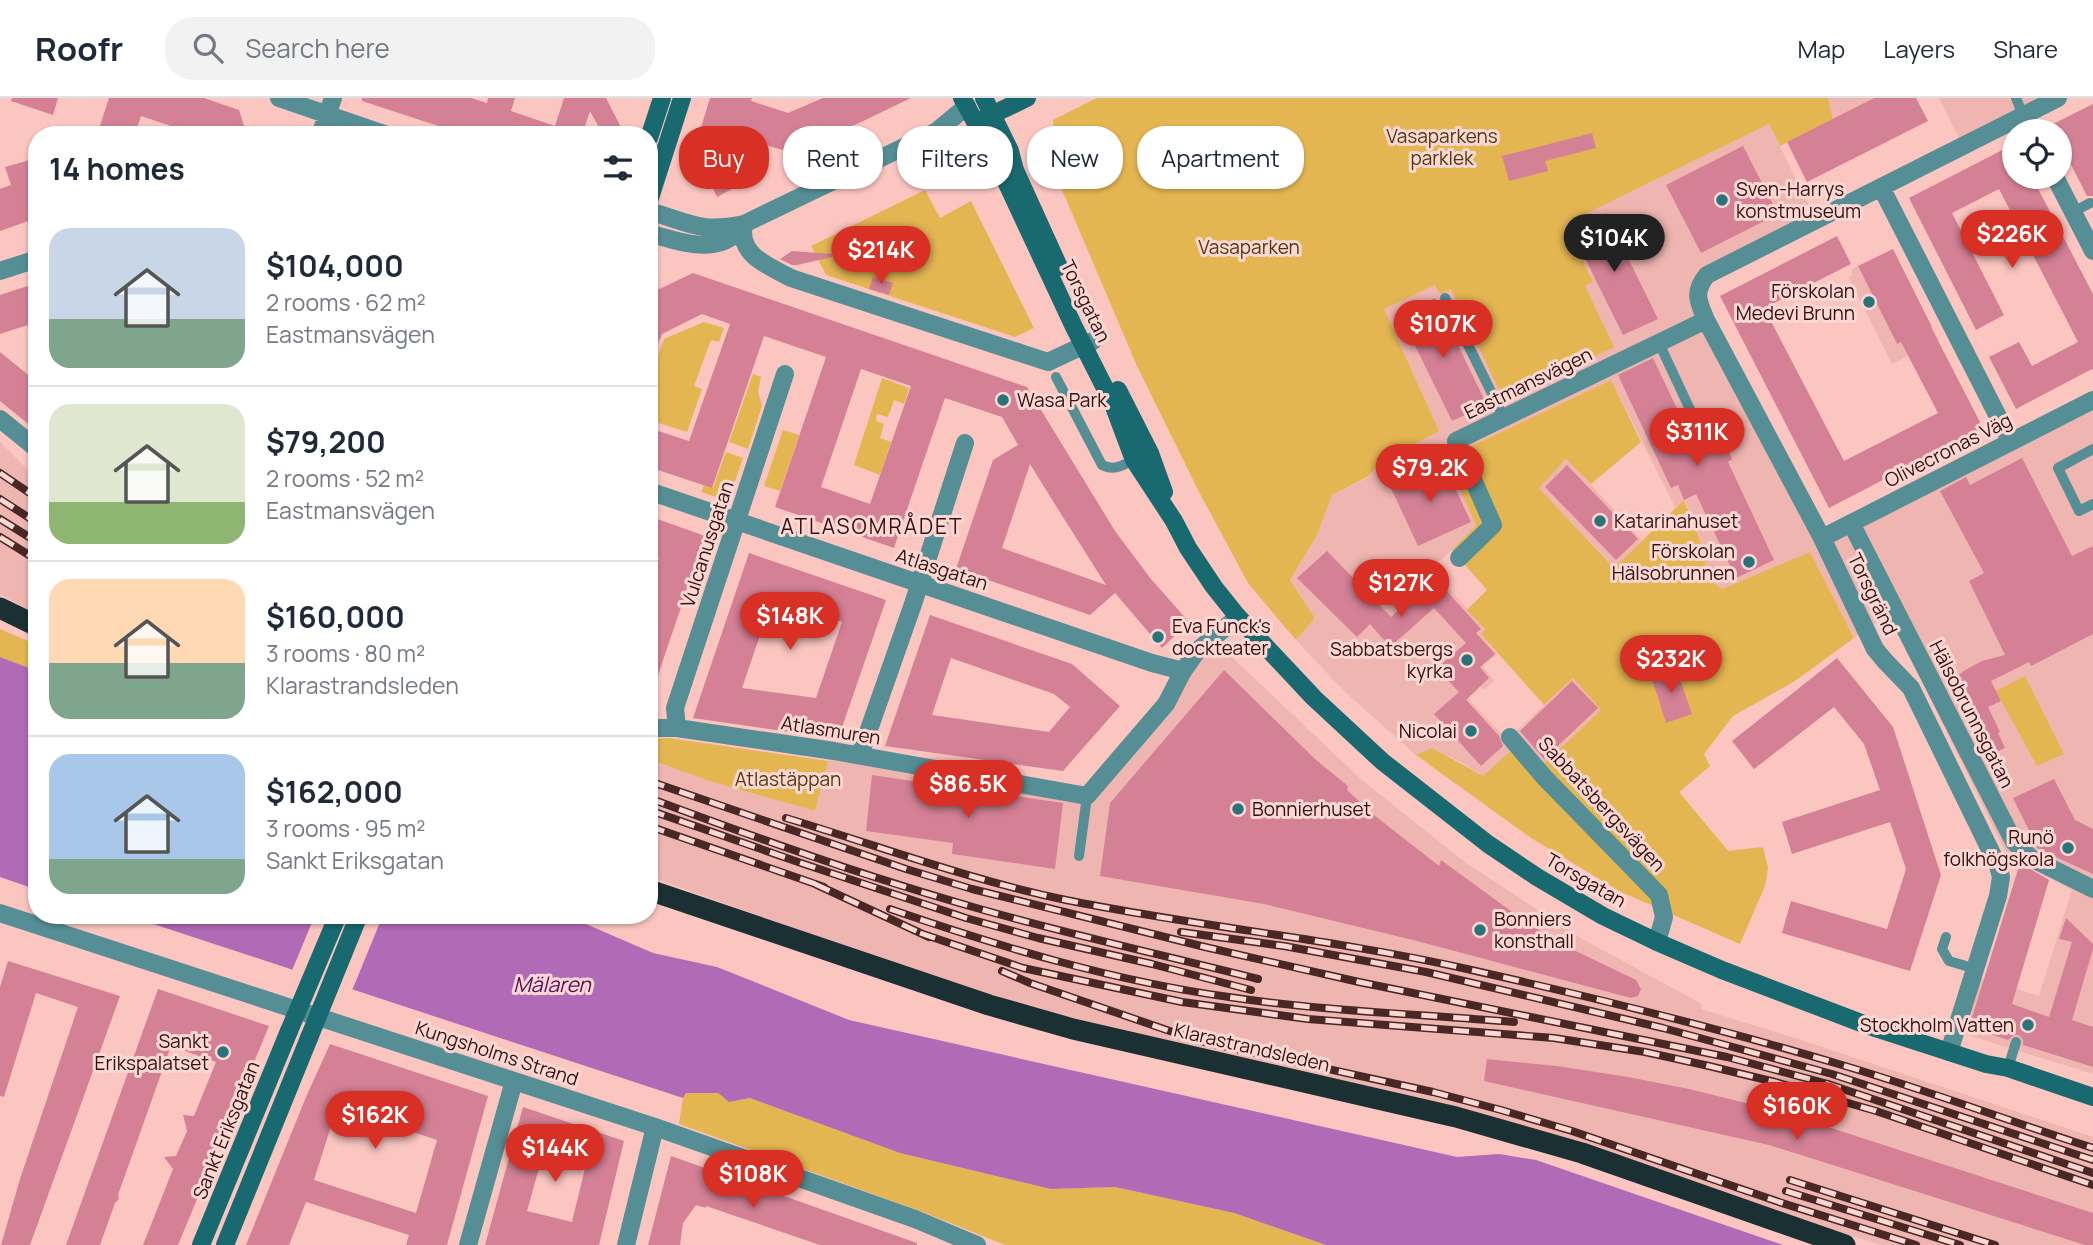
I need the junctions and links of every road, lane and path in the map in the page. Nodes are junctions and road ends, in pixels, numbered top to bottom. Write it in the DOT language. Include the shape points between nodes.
graph roads {
  1 [pos="279,98"];
  2 [pos="662,98"];
  3 [pos="682,98"];
  4 [pos="1027,98"];
  5 [pos="2016,98"];
  6 [pos="2058,98"];
  7 [pos="330,106"];
  8 [pos="976,106"];
  9 [pos="2025,119"];
  10 [pos="2032,119"];
  11 [pos="323,126"];
  12 [pos="362,126"];
  13 [pos="653,126"];
  14 [pos="2002,134"];
  15 [pos="658,173"];
  16 [pos="1881,187"];
  17 [pos="2061,189"];
  18 [pos="2090,203"];
  19 [pos="2073,212"];
  20 [pos="658,214"];
  21 [pos="744,224"];
  22 [pos="658,235"];
  23 [pos="2093,251"];
  24 [pos="28,262"];
  25 [pos="0,271"];
  26 [pos="1445,298"];
  27 [pos="1706,320"];
  28 [pos="1088,343"];
  29 [pos="1659,343"];
  30 [pos="785,374"];
  31 [pos="1056,377"];
  32 [pos="2093,400"];
  33 [pos="1504,418"];
  34 [pos="1694,418"];
  35 [pos="0,419"];
  36 [pos="28,442"];
  37 [pos="2011,442"];
  38 [pos="965,443"];
  39 [pos="2093,449"];
  40 [pos="1142,456"];
  41 [pos="658,494"];
  42 [pos="2093,504"];
  43 [pos="737,521"];
  44 [pos="1852,523"];
  45 [pos="1822,538"];
  46 [pos="1459,558"];
  47 [pos="919,583"];
  48 [pos="0,608"];
  49 [pos="1238,617"];
  50 [pos="0,619"];
  51 [pos="28,622"];
  52 [pos="28,632"];
  53 [pos="1183,671"];
  54 [pos="658,728"];
  55 [pos="677,728"];
  56 [pos="1510,737"];
  57 [pos="860,755"];
  58 [pos="1087,796"];
  59 [pos="1079,856"];
  60 [pos="2093,889"];
  61 [pos="658,893"];
  62 [pos="658,903"];
  63 [pos="0,912"];
  64 [pos="28,921"];
  65 [pos="36,924"];
  66 [pos="334,924"];
  67 [pos="355,924"];
  68 [pos="1946,937"];
  69 [pos="1657,942"];
  70 [pos="1976,969"];
  71 [pos="2016,1042"];
  72 [pos="1949,1052"];
  73 [pos="2008,1068"];
  74 [pos="514,1081"];
  75 [pos="2093,1097"];
  76 [pos="655,1127"];
  77 [pos="201,1245"];
  78 [pos="225,1245"];
  79 [pos="468,1245"];
  80 [pos="625,1245"];
  81 [pos="977,1245"];
  82 [pos="1813,1245"];
  83 [pos="1845,1245"];
  1 -- 7 [label="street"];
  2 -- 13 [label="main road"];
  3 -- 15 [label="main road"];
  4 -- 8 [label="main road"];
  5 -- 9 [label="lane"];
  6 -- 10 [label="street"];
  7 -- 11 [label="street"];
  7 -- 12 [label="street"];
  8 -- 21 [label="street" via="937,131"];
  8 -- 28 [label="main road, Torsgatan" via="1007,144"];
  14 -- 16 [label="street"];
  16 -- 27 [label="street, Torsgränd" via="1707,275 1697,291"];
  16 -- 37 [label="street"];
  17 -- 19 [label="street"];
  18 -- 19 [label="lane"];
  19 -- 23 [label="street"];
  20 -- 21 [label="street" via="700,228"];
  21 -- 22 [label="street" via="733,237 715,244 690,244"];
  21 -- 28 [label="street" via="743,241 749,251 791,278 1048,362"];
  24 -- 25 [label="street"];
  26 -- 33 [label="lane"];
  27 -- 29 [label="street, Eastmansvägen"];
  27 -- 45 [label="street, Torsgränd"];
  28 -- 40 [label="main road, Torsgatan"];
  29 -- 33 [label="street, Eastmansvägen"];
  29 -- 34 [label="lane"];
  30 -- 43 [label="street, Vulcanusgatan"];
  31 -- 40 [label="lane" via="1102,465 1117,468"];
  32 -- 37 [label="street, Olivecronas Väg"];
  33 -- 46 [label="street, Eastmansvägen" via="1455,441 1493,525"];
  35 -- 36 [label="street"];
  37 -- 44 [label="street, Olivecronas Väg"];
  38 -- 47 [label="street"];
  39 -- 42 [label="lane" via="2058,468 2079,511"];
  40 -- 49 [label="main road, Torsgatan" via="1174,521"];
  41 -- 43 [label="street, Atlasgatan"];
  43 -- 47 [label="street, Atlasgatan"];
  43 -- 55 [label="street, Vulcanusgatan" via="676,708"];
  44 -- 45 [label="street, Olivecronas Väg"];
  44 -- 60 [label="street, Hälsobrunnsgatan" via="2014,842 2031,858"];
  45 -- 70 [label="street, Torsgränd" via="1875,649 1911,688 1998,866 1998,896"];
  47 -- 53 [label="street, Atlasgatan"];
  47 -- 57 [label="street"];
  48 -- 51 [label="highway"];
  49 -- 53 [label="street" via="1197,651"];
  49 -- 69 [label="main road, Torsgatan" via="1314,698 1394,771 1488,844 1603,916"];
  50 -- 52 [label="highway"];
  53 -- 58 [label="street" via="1166,704"];
  54 -- 55 [label="street, Atlasmuren"];
  55 -- 57 [label="street, Atlasmuren"];
  56 -- 69 [label="street, Sabbatsbergsvägen" via="1659,895 1664,917"];
  57 -- 58 [label="street, Atlasmuren"];
  58 -- 59 [label="lane"];
  61 -- 83 [label="highway, Klarastrandsleden" via="1073,1029 1455,1117 1582,1153"];
  62 -- 82 [label="highway, Klarastrandsleden" via="1069,1040 1452,1126 1578,1162"];
  63 -- 64 [label="street, Kungsholms Strand"];
  65 -- 74 [label="street, Kungsholms Strand"];
  66 -- 77 [label="main road, Sankt Eriksgatan, bridge"];
  67 -- 78 [label="main road, bridge"];
  68 -- 70 [label="lane" via="1942,949 1949,961"];
  69 -- 72 [label="main road, Torsgatan" via="1869,1026"];
  70 -- 72 [label="street, Torsgränd"];
  71 -- 73 [label="lane"];
  72 -- 73 [label="main road, Torsgatan"];
  73 -- 75 [label="main road, Torsgatan"];
  74 -- 76 [label="street, Kungsholms Strand"];
  74 -- 79 [label="street"];
  76 -- 80 [label="street"];
  76 -- 81 [label="street, Kungsholms Strand"];
}
